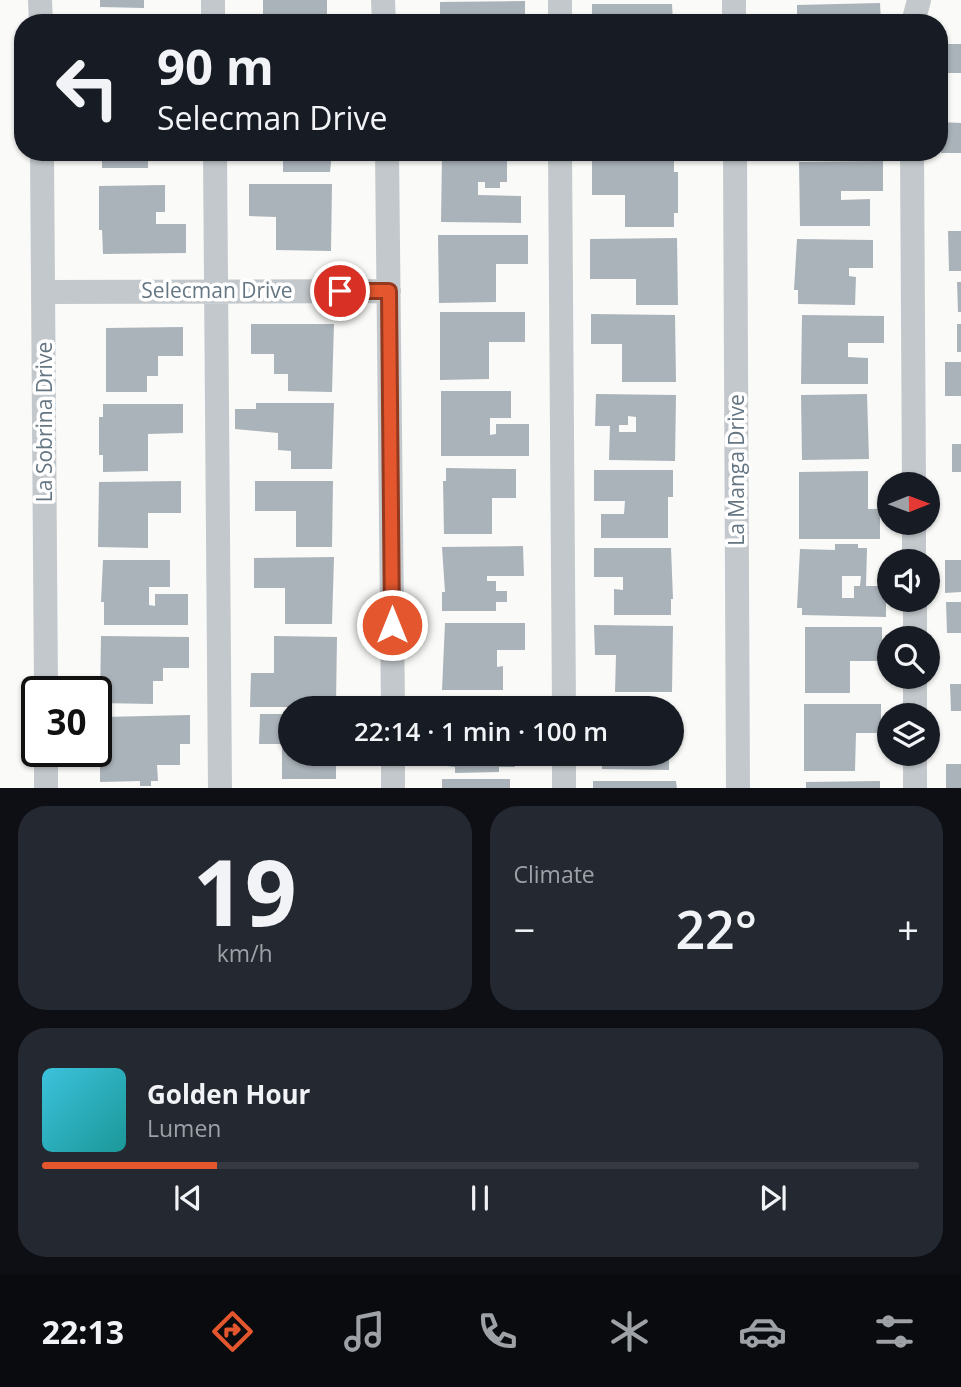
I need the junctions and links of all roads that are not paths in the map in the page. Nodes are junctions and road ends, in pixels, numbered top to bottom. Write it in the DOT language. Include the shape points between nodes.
graph roads {
  1 [pos="43,161"];
  2 [pos="215,161"];
  3 [pos="387,161"];
  4 [pos="561,161"];
  5 [pos="735,161"];
  6 [pos="912,161"];
  7 [pos="216,291"];
  8 [pos="389,291"];
  9 [pos="44,292"];
  10 [pos="914,472"];
  11 [pos="46,676"];
  12 [pos="393,696"];
  13 [pos="564,696"];
  14 [pos="393,766"];
  15 [pos="564,766"];
  16 [pos="915,766"];
  17 [pos="46,767"];
  18 [pos="46,788"];
  19 [pos="220,788"];
  20 [pos="393,788"];
  21 [pos="564,788"];
  22 [pos="738,788"];
  23 [pos="915,788"];
  1 -- 9 [label="street, La Sobrina Drive"];
  2 -- 7 [label="street"];
  3 -- 8 [label="street"];
  4 -- 13 [label="street"];
  5 -- 22 [label="street, La Manga Drive"];
  6 -- 10 [label="street"];
  7 -- 8 [label="street, Selecman Drive"];
  7 -- 9 [label="street, Selecman Drive"];
  7 -- 19 [label="street"];
  8 -- 12 [label="street"];
  9 -- 11 [label="street, La Sobrina Drive"];
  14 -- 20 [label="street"];
  15 -- 21 [label="street"];
  16 -- 23 [label="street"];
  17 -- 18 [label="street"];
}
